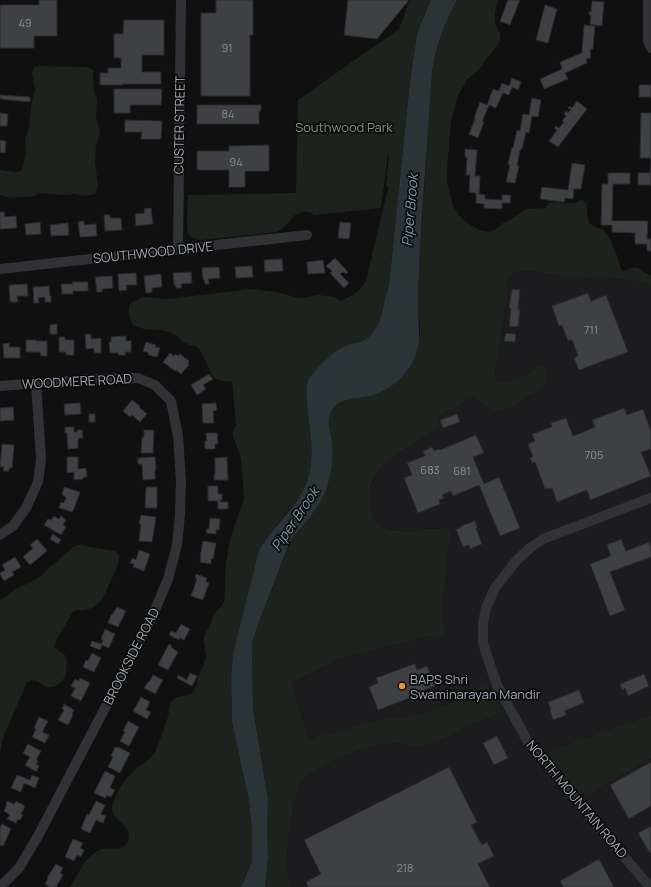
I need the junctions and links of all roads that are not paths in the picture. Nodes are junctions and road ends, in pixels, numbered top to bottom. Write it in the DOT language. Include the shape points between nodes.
graph roads {
  1 [pos="180,0"];
  2 [pos="648,0"];
  3 [pos="651,48"];
  4 [pos="307,235"];
  5 [pos="178,250"];
  6 [pos="0,269"];
  7 [pos="36,383"];
  8 [pos="0,386"];
  9 [pos="171,400"];
  10 [pos="651,498"];
  11 [pos="0,535"];
  12 [pos="0,887"];
  13 [pos="650,887"];
  1 -- 5 [label="street, CUSTER STREET"];
  2 -- 3 [label="street" via="648,41"];
  4 -- 5 [label="street, SOUTHWOOD DRIVE"];
  5 -- 6 [label="street, SOUTHWOOD DRIVE"];
  7 -- 8 [label="street, WOODMERE ROAD"];
  7 -- 9 [label="street, WOODMERE ROAD" via="138,378 155,385"];
  7 -- 11 [label="street" via="41,459 38,482 26,508 13,526"];
  9 -- 12 [label="street, BROOKSIDE ROAD" via="178,436 181,480 177,545 168,579 150,622 38,836 19,868"];
  10 -- 13 [label="street, NORTH MOUNTAIN ROAD" via="533,545 516,561 495,588 486,608 483,623 483,643 490,666 528,742"];
}
